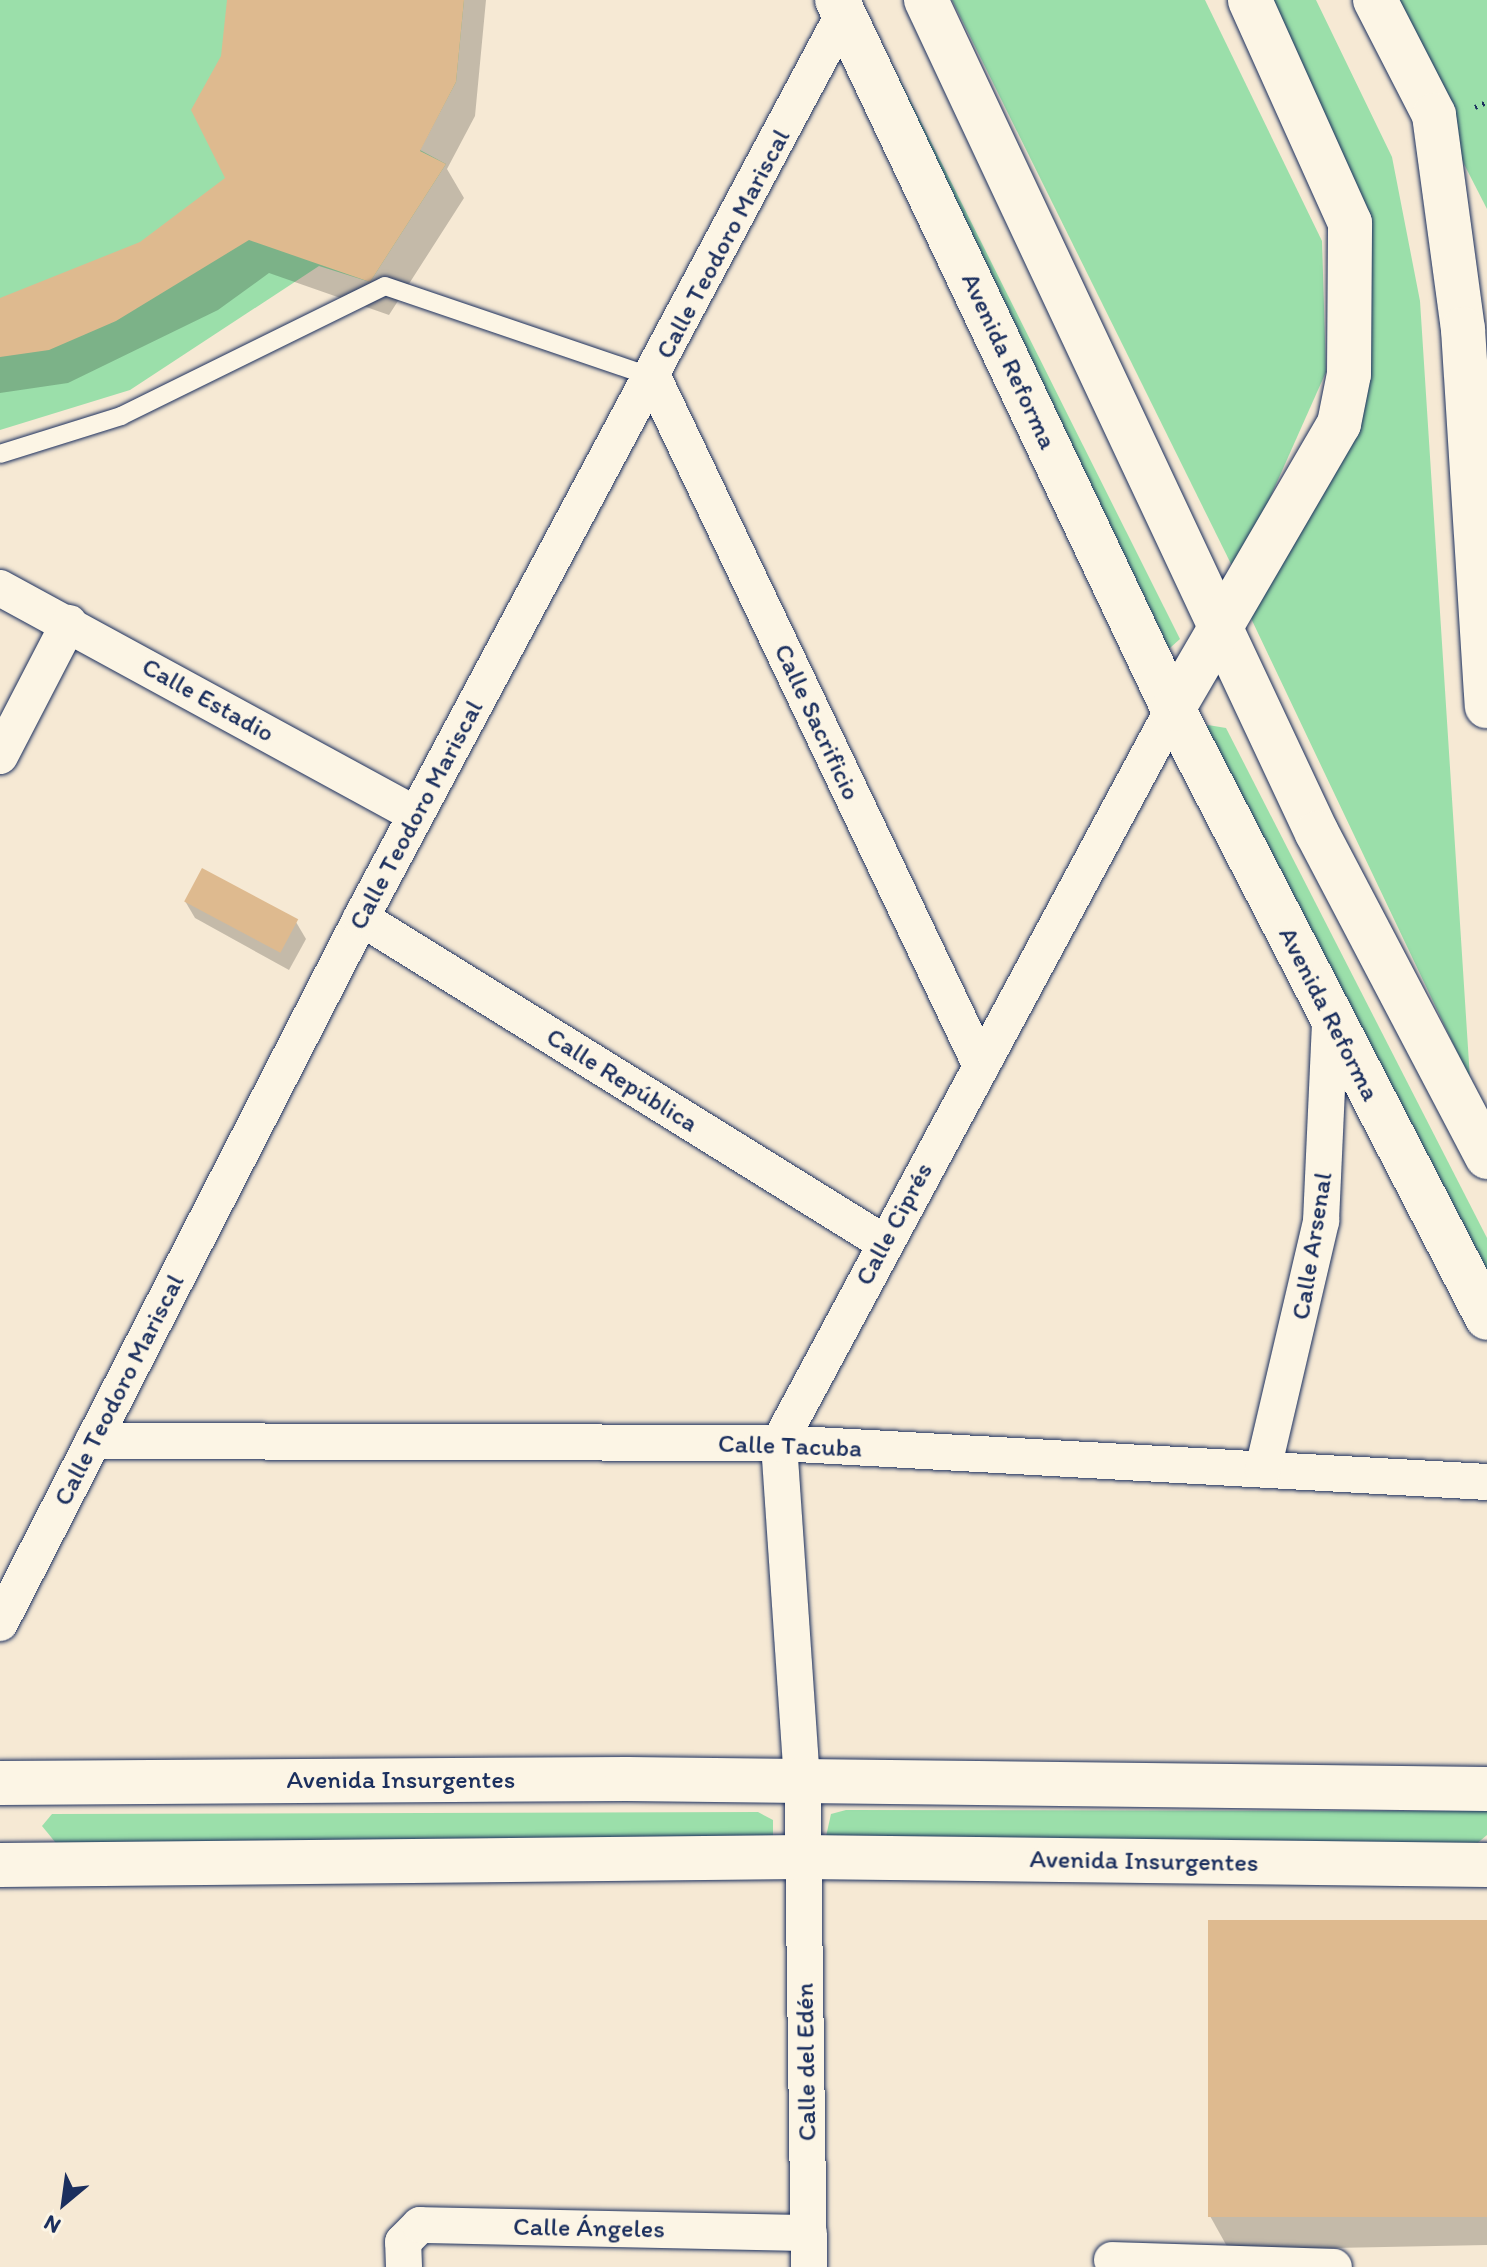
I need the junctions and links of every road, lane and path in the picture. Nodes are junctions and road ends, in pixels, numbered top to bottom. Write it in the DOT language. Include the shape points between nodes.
graph roads {
  1 [pos="926,0"];
  2 [pos="1250,0"];
  3 [pos="1375,0"];
  4 [pos="844,4"];
  5 [pos="653,377"];
  6 [pos="0,454"];
  7 [pos="0,588"];
  8 [pos="1222,620"];
  9 [pos="69,623"];
  10 [pos="1487,706"];
  11 [pos="1173,709"];
  12 [pos="0,756"];
  13 [pos="415,814"];
  14 [pos="361,918"];
  15 [pos="1330,1019"];
  16 [pos="981,1066"];
  17 [pos="1487,1157"];
  18 [pos="883,1242"];
  19 [pos="1487,1318"];
  20 [pos="93,1441"];
  21 [pos="779,1443"];
  22 [pos="1263,1469"];
  23 [pos="1487,1482"];
  24 [pos="0,1623"];
  25 [pos="802,1781"];
  26 [pos="0,1783"];
  27 [pos="1487,1789"];
  28 [pos="802,1857"];
  29 [pos="0,1865"];
  30 [pos="1487,1865"];
  31 [pos="809,2250"];
  32 [pos="1112,2260"];
  33 [pos="404,2267"];
  34 [pos="1334,2267"];
  1 -- 8 [label="street"];
  2 -- 8 [label="street" via="1350,223 1349,374 1339,424"];
  3 -- 10 [label="street" via="1434,115 1457,262"];
  4 -- 5 [label="street, Calle Teodoro Mariscal"];
  4 -- 11 [label="street, Avenida Reforma"];
  5 -- 6 [label="lane" via="385,286 121,416"];
  5 -- 13 [label="street, Calle Teodoro Mariscal"];
  5 -- 16 [label="street, Calle Sacrificio"];
  7 -- 9 [label="street, Calle Estadio"];
  8 -- 11 [label="street"];
  8 -- 17 [label="street" via="1317,833"];
  9 -- 12 [label="street"];
  9 -- 13 [label="street, Calle Estadio"];
  11 -- 15 [label="street, Avenida Reforma"];
  11 -- 16 [label="street, Calle Ciprés"];
  13 -- 14 [label="street, Calle Teodoro Mariscal"];
  14 -- 18 [label="street, Calle República"];
  14 -- 20 [label="street, Calle Teodoro Mariscal"];
  15 -- 19 [label="street, Avenida Reforma"];
  15 -- 22 [label="street, Calle Arsenal" via="1321,1221"];
  16 -- 18 [label="street, Calle Ciprés"];
  18 -- 21 [label="street, Calle Ciprés"];
  20 -- 21 [label="street, Calle Tacuba"];
  20 -- 24 [label="street, Calle Teodoro Mariscal"];
  21 -- 22 [label="street, Calle Tacuba"];
  21 -- 25 [label="street"];
  22 -- 23 [label="street, Calle Tacuba"];
  25 -- 26 [label="street, Avenida Insurgentes"];
  25 -- 27 [label="street, Avenida Insurgentes"];
  25 -- 28 [label="street"];
  28 -- 29 [label="street, Avenida Insurgentes"];
  28 -- 30 [label="street, Avenida Insurgentes"];
  28 -- 31 [label="street, Calle del Edén"];
  31 -- 33 [label="street, Calle Ángeles" via="420,2225 403,2242"];
  32 -- 34 [label="street"];
}
